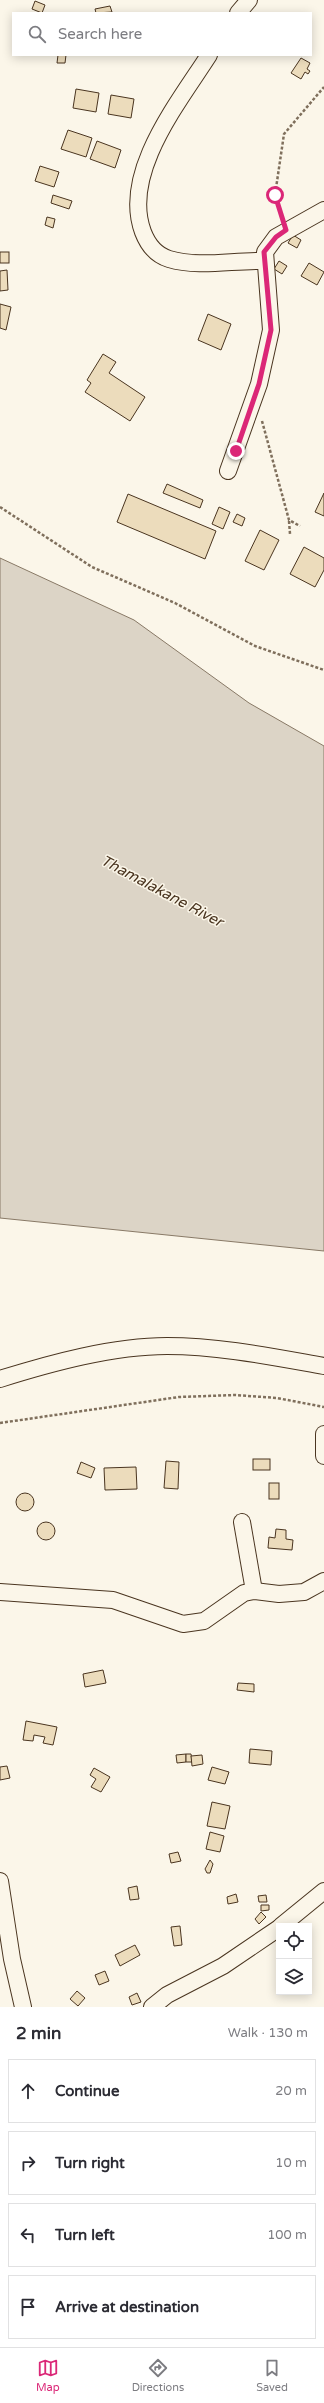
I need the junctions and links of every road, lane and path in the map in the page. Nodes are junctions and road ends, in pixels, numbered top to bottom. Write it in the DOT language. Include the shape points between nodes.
graph roads {
  1 [pos="249,0"];
  2 [pos="239,12"];
  3 [pos="208,56"];
  4 [pos="324,87"];
  5 [pos="324,210"];
  6 [pos="286,230"];
  7 [pos="264,261"];
  8 [pos="261,417"];
  9 [pos="228,471"];
  10 [pos="0,507"];
  11 [pos="289,520"];
  12 [pos="300,526"];
  13 [pos="290,534"];
  14 [pos="324,670"];
  15 [pos="324,1366"];
  16 [pos="0,1379"];
  17 [pos="324,1407"];
  18 [pos="0,1424"];
  19 [pos="324,1434"];
  20 [pos="324,1456"];
  21 [pos="242,1522"];
  22 [pos="324,1581"];
  23 [pos="254,1591"];
  24 [pos="0,1592"];
  25 [pos="0,1881"];
  26 [pos="324,1891"];
  27 [pos="285,1923"];
  28 [pos="276,1930"];
  29 [pos="6,1959"];
  30 [pos="23,2007"];
  31 [pos="152,2007"];
  1 -- 2 [label="street"];
  3 -- 7 [label="street" via="154,142 138,197 141,226 146,241 157,253 170,259 195,263"];
  4 -- 6 [label="path" via="284,134 275,195"];
  5 -- 6 [label="street"];
  6 -- 7 [label="street" via="269,244 264,252"];
  7 -- 9 [label="street" via="271,330 259,384"];
  8 -- 11 [label="path"];
  10 -- 14 [label="path" via="92,567 176,603 255,646"];
  11 -- 12 [label="path"];
  11 -- 13 [label="path"];
  15 -- 16 [label="street" via="209,1349 167,1346 125,1349 34,1368"];
  17 -- 18 [label="path" via="277,1398 179,1397"];
  19 -- 20 [label="street"];
  21 -- 23 [label="street"];
  22 -- 23 [label="street" via="304,1592 279,1594"];
  23 -- 24 [label="street" via="234,1599 204,1621 183,1624 113,1600"];
  25 -- 29 [label="street"];
  26 -- 27 [label="street"];
  28 -- 31 [label="street" via="223,1966 167,1995"];
  29 -- 30 [label="street"];
}
